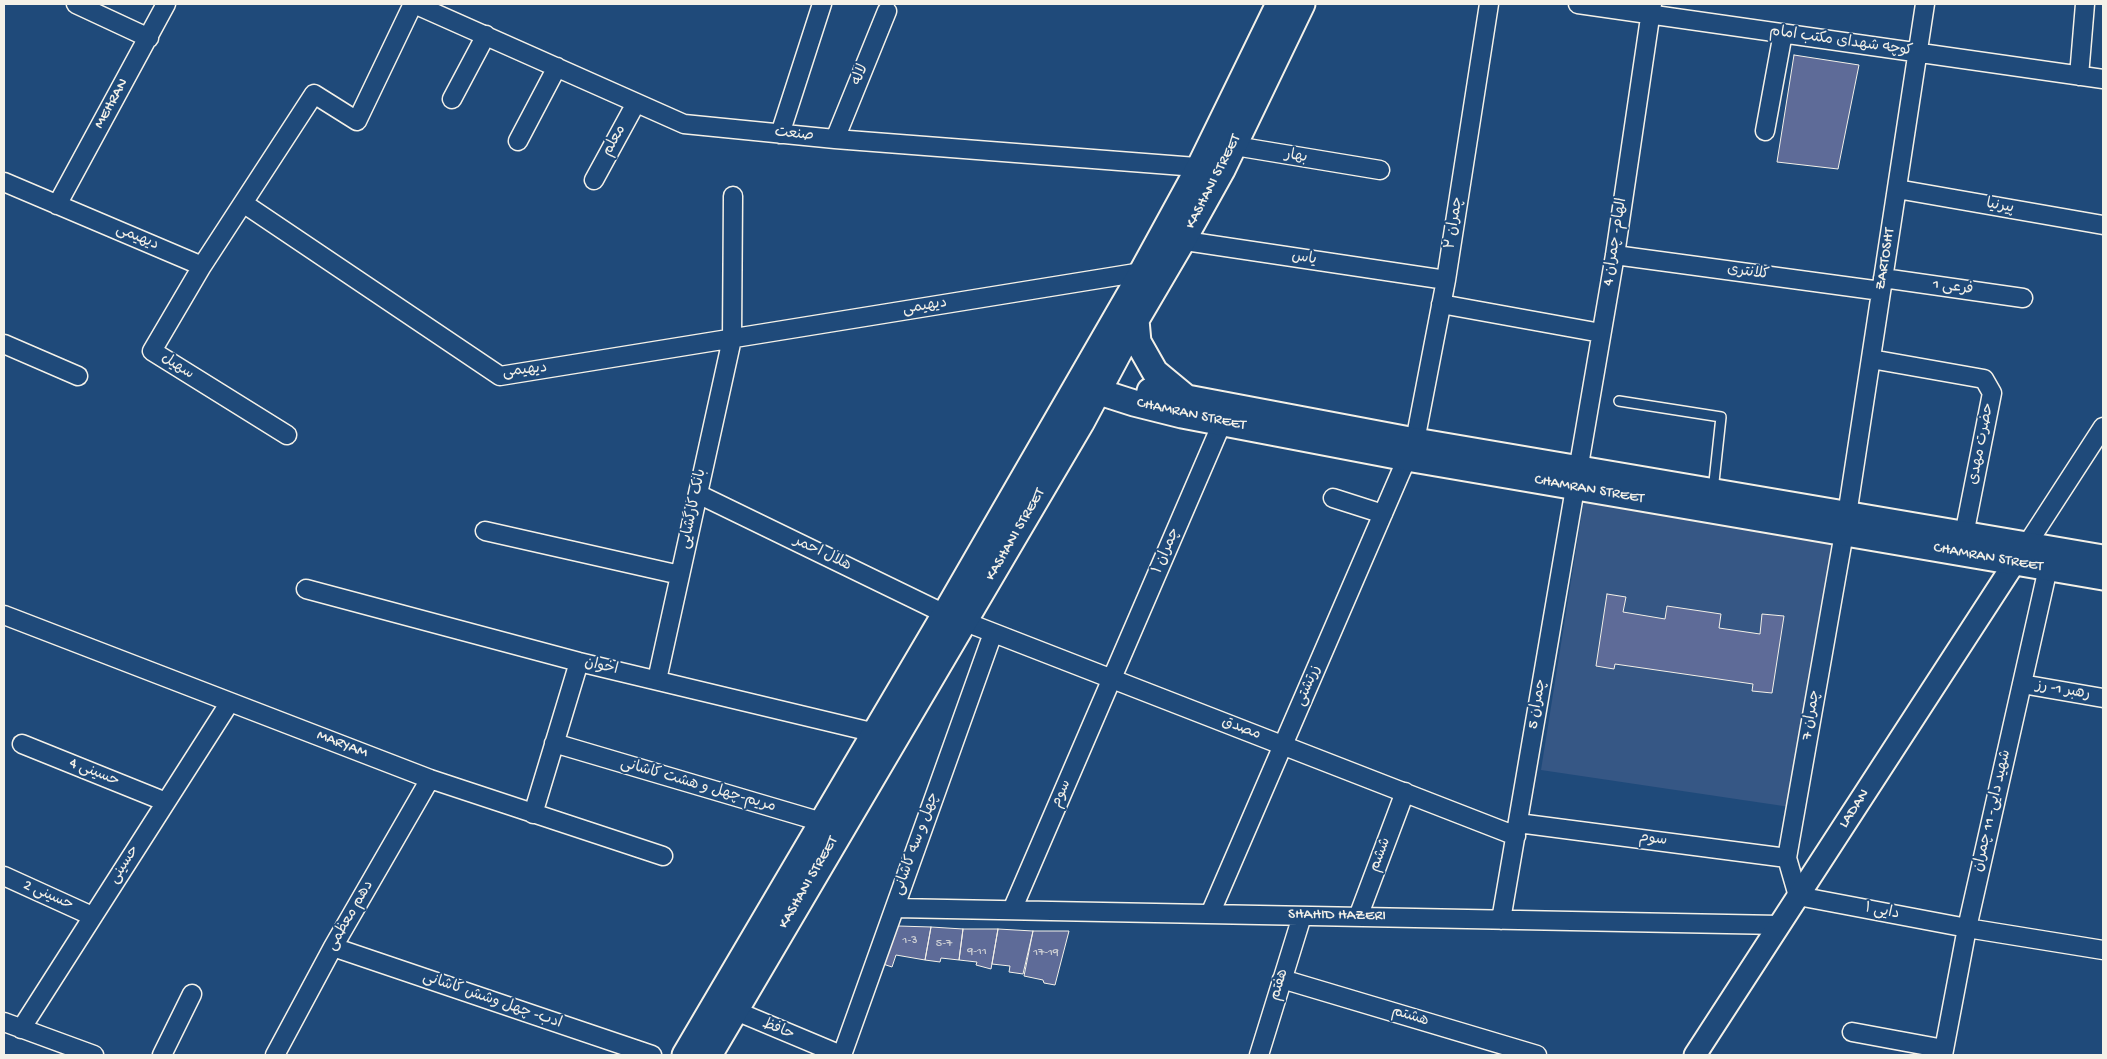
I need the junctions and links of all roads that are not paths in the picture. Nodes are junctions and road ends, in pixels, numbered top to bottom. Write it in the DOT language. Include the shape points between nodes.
graph roads {
  1 [pos="76,4"];
  2 [pos="166,4"];
  3 [pos="413,4"];
  4 [pos="822,4"];
  5 [pos="1279,4"];
  6 [pos="1302,4"];
  7 [pos="1489,4"];
  8 [pos="1578,4"];
  9 [pos="1925,4"];
  10 [pos="2085,4"];
  11 [pos="1651,9"];
  12 [pos="886,11"];
  13 [pos="1783,33"];
  14 [pos="486,35"];
  15 [pos="148,38"];
  16 [pos="1918,52"];
  17 [pos="557,67"];
  18 [pos="2079,76"];
  19 [pos="2103,79"];
  20 [pos="452,99"];
  21 [pos="636,103"];
  22 [pos="1765,131"];
  23 [pos="780,134"];
  24 [pos="835,139"];
  25 [pos="518,141"];
  26 [pos="1222,144"];
  27 [pos="1211,168"];
  28 [pos="1380,170"];
  29 [pos="594,180"];
  30 [pos="4,182"];
  31 [pos="1897,189"];
  32 [pos="733,196"];
  33 [pos="243,203"];
  34 [pos="58,205"];
  35 [pos="2103,225"];
  36 [pos="1172,239"];
  37 [pos="1614,255"];
  38 [pos="202,266"];
  39 [pos="1153,273"];
  40 [pos="1446,280"];
  41 [pos="1882,284"];
  42 [pos="2023,298"];
  43 [pos="1441,304"];
  44 [pos="1136,320"];
  45 [pos="1601,333"];
  46 [pos="732,339"];
  47 [pos="4,344"];
  48 [pos="1871,359"];
  49 [pos="78,376"];
  50 [pos="1092,381"];
  51 [pos="1186,398"];
  52 [pos="1619,401"];
  53 [pos="1134,403"];
  54 [pos="1081,423"];
  55 [pos="1222,423"];
  56 [pos="2103,427"];
  57 [pos="287,435"];
  58 [pos="1411,450"];
  59 [pos="1576,478"];
  60 [pos="1713,492"];
  61 [pos="698,494"];
  62 [pos="1334,498"];
  63 [pos="1383,514"];
  64 [pos="1846,524"];
  65 [pos="485,531"];
  66 [pos="1964,534"];
  67 [pos="2020,554"];
  68 [pos="2103,558"];
  69 [pos="2048,568"];
  70 [pos="680,576"];
  71 [pos="2103,577"];
  72 [pos="306,589"];
  73 [pos="4,615"];
  74 [pos="956,618"];
  75 [pos="993,633"];
  76 [pos="579,662"];
  77 [pos="1112,679"];
  78 [pos="657,680"];
  79 [pos="2022,684"];
  80 [pos="2103,698"];
  81 [pos="230,702"];
  82 [pos="886,735"];
  83 [pos="554,743"];
  84 [pos="22,744"];
  85 [pos="1283,746"];
  86 [pos="430,779"];
  87 [pos="1405,792"];
  88 [pos="166,802"];
  89 [pos="533,814"];
  90 [pos="831,825"];
  91 [pos="1517,830"];
  92 [pos="663,856"];
  93 [pos="1787,858"];
  94 [pos="4,876"];
  95 [pos="1798,896"];
  96 [pos="895,908"];
  97 [pos="1012,910"];
  98 [pos="1210,914"];
  99 [pos="92,916"];
  100 [pos="1302,916"];
  101 [pos="1358,917"];
  102 [pos="1502,920"];
  103 [pos="1779,925"];
  104 [pos="1967,928"];
  105 [pos="333,947"];
  106 [pos="2103,950"];
  107 [pos="1282,979"];
  108 [pos="192,994"];
  109 [pos="726,1007"];
  110 [pos="4,1022"];
  111 [pos="21,1029"];
  112 [pos="1852,1032"];
  113 [pos="1943,1052"];
  114 [pos="94,1055"];
  115 [pos="162,1055"];
  116 [pos="276,1055"];
  117 [pos="652,1055"];
  118 [pos="686,1055"];
  119 [pos="709,1055"];
  120 [pos="842,1055"];
  121 [pos="1259,1055"];
  122 [pos="1537,1055"];
  123 [pos="1695,1055"];
  1 -- 15 [label="street"];
  2 -- 15 [label="street, MEHRAN"];
  3 -- 14 [label="street, صنعت"];
  3 -- 33 [label="street" via="357,121 314,94"];
  4 -- 23 [label="street"];
  5 -- 26 [label="main road, KASHANI STREET"];
  6 -- 26 [label="main road, KASHANI STREET"];
  7 -- 40 [label="street, چمران ۲"];
  8 -- 11 [label="street, کوچه شهدای مکتب امام"];
  9 -- 16 [label="street, ZARTOSHT"];
  10 -- 18 [label="street"];
  11 -- 13 [label="street, کوچه شهدای مکتب امام"];
  11 -- 37 [label="street, الهام- چمران 4"];
  12 -- 24 [label="street, لاله"];
  13 -- 16 [label="street, کوچه شهدای مکتب امام"];
  13 -- 22 [label="street"];
  14 -- 17 [label="street, صنعت"];
  14 -- 20 [label="street"];
  15 -- 34 [label="street, MEHRAN"];
  16 -- 18 [label="street, کوچه شهدای مکتب امام"];
  16 -- 31 [label="street, ZARTOSHT"];
  17 -- 21 [label="street, صنعت"];
  17 -- 25 [label="street"];
  18 -- 19 [label="street, کوچه شهدای مکتب امام"];
  21 -- 23 [label="street, صنعت" via="684,124"];
  21 -- 29 [label="street, معلم"];
  23 -- 24 [label="street, صنعت"];
  24 -- 27 [label="street, صنعت"];
  26 -- 27 [label="main road, KASHANI STREET"];
  26 -- 28 [label="street, بهار"];
  27 -- 36 [label="main road, KASHANI STREET"];
  30 -- 34 [label="street, دیهیمی"];
  31 -- 35 [label="street, پیرنیا"];
  31 -- 41 [label="street, ZARTOSHT"];
  32 -- 46 [label="street, بانک کارگشایی"];
  33 -- 38 [label="street"];
  33 -- 46 [label="street, دیهیمی" via="500,376"];
  34 -- 38 [label="street, دیهیمی"];
  36 -- 39 [label="main road, KASHANI STREET"];
  36 -- 40 [label="street, یاس"];
  37 -- 41 [label="street, کلانتری"];
  37 -- 45 [label="street, الهام- چمران 4"];
  38 -- 57 [label="street, سهیل" via="152,351"];
  39 -- 44 [label="main road, KASHANI STREET"];
  39 -- 46 [label="street, دیهیمی"];
  39 -- 50 [label="main road, KASHANI STREET"];
  40 -- 43 [label="street, چمران ۲"];
  41 -- 42 [label="street, فرعی 1"];
  41 -- 48 [label="street, ZARTOSHT"];
  43 -- 45 [label="street"];
  43 -- 58 [label="street, چمران ۲"];
  44 -- 50 [label="main road, KASHANI STREET"];
  44 -- 51 [label="main road" via="1138,342 1155,372"];
  45 -- 59 [label="street, الهام- چمران 4"];
  46 -- 61 [label="street, بانک کارگشایی"];
  47 -- 49 [label="street"];
  48 -- 64 [label="street, ZARTOSHT"];
  48 -- 66 [label="street, حضرت مهدی" via="1984,379 1992,393"];
  50 -- 51 [label="main road, CHAMRAN STREET"];
  50 -- 53 [label="main road, CHAMRAN STREET"];
  50 -- 54 [label="main road, KASHANI STREET"];
  50 -- 74 [label="main road, KASHANI STREET"];
  51 -- 58 [label="main road, CHAMRAN STREET"];
  52 -- 60 [label="lane" via="1721,417"];
  53 -- 54 [label="main road" via="1110,408"];
  53 -- 55 [label="main road, CHAMRAN STREET"];
  54 -- 74 [label="main road, KASHANI STREET"];
  55 -- 58 [label="main road, CHAMRAN STREET"];
  55 -- 77 [label="street, چمران ۱"];
  56 -- 67 [label="street"];
  58 -- 59 [label="main road, CHAMRAN STREET"];
  58 -- 63 [label="street, زرتشتی"];
  59 -- 60 [label="main road, CHAMRAN STREET"];
  59 -- 64 [label="main road, CHAMRAN STREET"];
  59 -- 91 [label="street, چمران 5"];
  60 -- 64 [label="main road, CHAMRAN STREET"];
  61 -- 70 [label="street, بانک کارگشایی"];
  61 -- 74 [label="street, هلال احمر"];
  62 -- 63 [label="street"];
  63 -- 85 [label="street, زرتشتی"];
  64 -- 66 [label="main road, CHAMRAN STREET"];
  64 -- 67 [label="main road, CHAMRAN STREET"];
  64 -- 93 [label="street, چمران 7"];
  65 -- 70 [label="street"];
  66 -- 67 [label="main road, CHAMRAN STREET"];
  67 -- 68 [label="main road, CHAMRAN STREET"];
  67 -- 69 [label="main road, CHAMRAN STREET"];
  67 -- 95 [label="street, LADAN"];
  69 -- 71 [label="main road, CHAMRAN STREET"];
  69 -- 79 [label="street, شهید دایی- 11 چمران"];
  70 -- 78 [label="street, بانک کارگشایی"];
  72 -- 76 [label="street, اخوان"];
  73 -- 81 [label="street, MARYAM"];
  74 -- 75 [label="street, مصدق"];
  74 -- 82 [label="main road, KASHANI STREET"];
  75 -- 77 [label="street, مصدق"];
  75 -- 96 [label="street, چهل و سه کاشانی"];
  76 -- 78 [label="street, اخوان"];
  76 -- 83 [label="street"];
  77 -- 85 [label="street, مصدق"];
  77 -- 97 [label="street, سوم"];
  78 -- 82 [label="street, اخوان"];
  79 -- 80 [label="street, رهبر 1- رز"];
  79 -- 104 [label="street, شهید دایی- 11 چمران"];
  81 -- 86 [label="street, MARYAM"];
  81 -- 88 [label="street, حسینی"];
  82 -- 90 [label="main road, KASHANI STREET"];
  83 -- 89 [label="street"];
  83 -- 90 [label="street, مریم-چهل و هشت کاشانی"];
  84 -- 88 [label="street, حسینی 4"];
  85 -- 87 [label="street, مصدق"];
  85 -- 98 [label="street, زرتشتی"];
  86 -- 89 [label="street, MARYAM"];
  86 -- 105 [label="street, دهم معظمی"];
  87 -- 91 [label="street, مصدق"];
  87 -- 101 [label="street, ششم"];
  88 -- 99 [label="street, حسینی"];
  89 -- 92 [label="street, MARYAM"];
  90 -- 109 [label="main road, KASHANI STREET"];
  91 -- 93 [label="street, سوم"];
  91 -- 102 [label="street, چمران 5"];
  93 -- 95 [label="street, چمران 7"];
  94 -- 99 [label="street, حسینی 2"];
  95 -- 103 [label="street, LADAN"];
  95 -- 104 [label="street, دایی ۱"];
  96 -- 97 [label="street, SHAHID HAZERI"];
  96 -- 120 [label="street, چهل و سه کاشانی"];
  97 -- 98 [label="street, SHAHID HAZERI"];
  98 -- 100 [label="street, SHAHID HAZERI"];
  99 -- 111 [label="street, حسینی"];
  100 -- 101 [label="street, SHAHID HAZERI"];
  100 -- 107 [label="street, هفتم"];
  101 -- 102 [label="street, SHAHID HAZERI"];
  102 -- 103 [label="street, SHAHID HAZERI"];
  103 -- 123 [label="street, LADAN"];
  104 -- 106 [label="street, دایی ۱"];
  104 -- 113 [label="street, شهید دایی- 11 چمران"];
  105 -- 116 [label="street, دهم معظمی"];
  105 -- 117 [label="street, ادب- چهل وشش کاشانی"];
  107 -- 121 [label="street, هفتم"];
  107 -- 122 [label="street, هشتم"];
  108 -- 115 [label="street"];
  109 -- 118 [label="main road, KASHANI STREET"];
  109 -- 119 [label="main road, KASHANI STREET"];
  109 -- 120 [label="street, حافظ"];
  110 -- 111 [label="street"];
  111 -- 114 [label="street"];
  112 -- 113 [label="street"];
}
